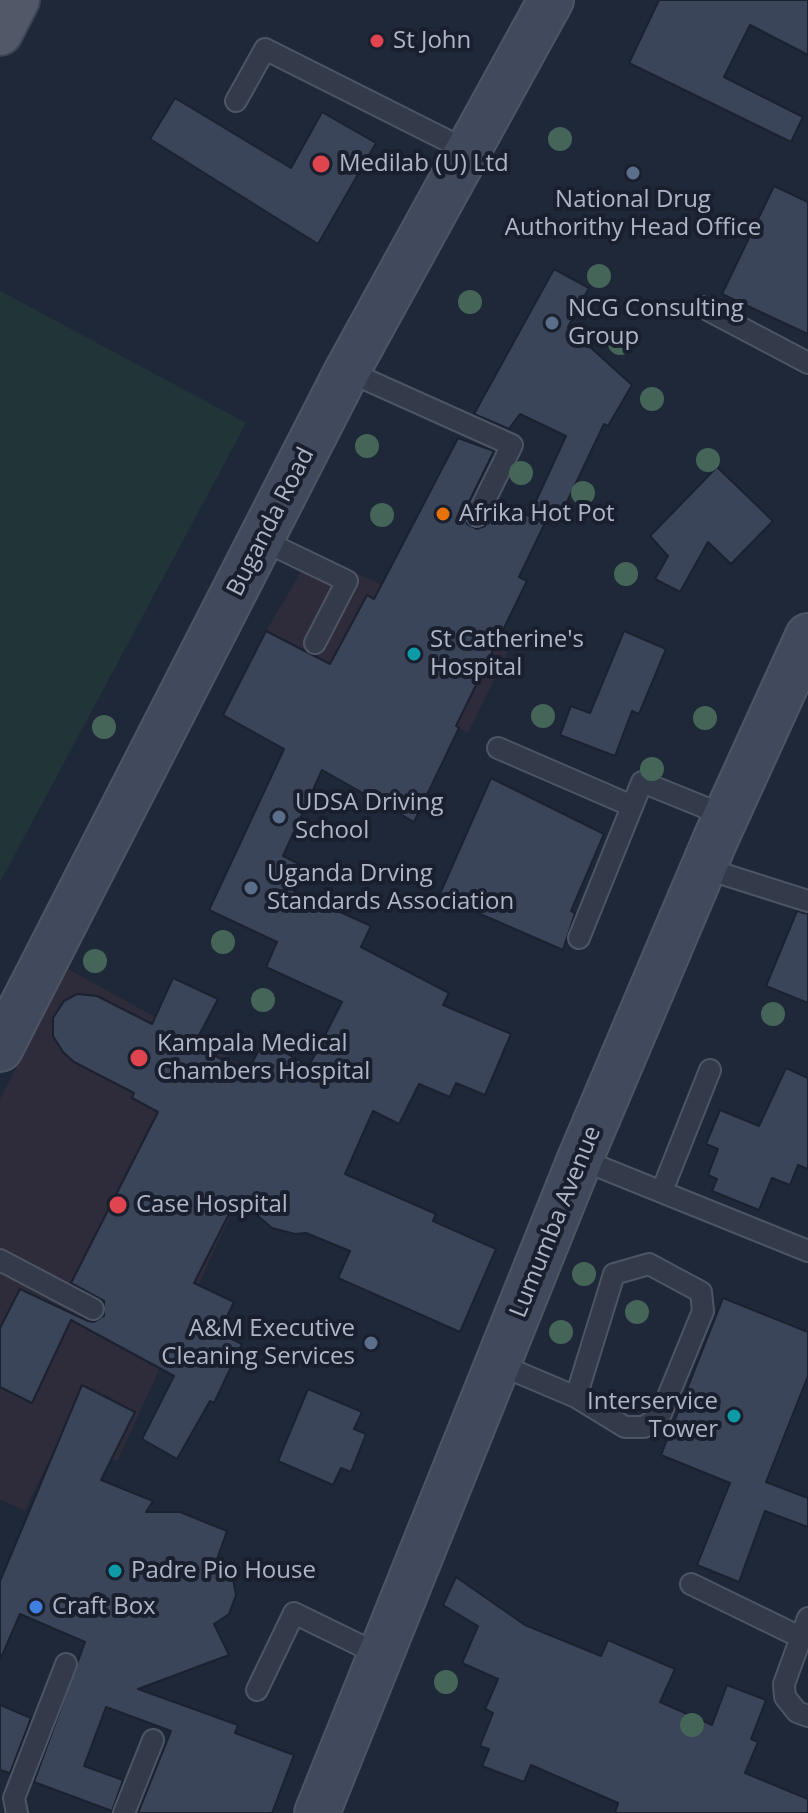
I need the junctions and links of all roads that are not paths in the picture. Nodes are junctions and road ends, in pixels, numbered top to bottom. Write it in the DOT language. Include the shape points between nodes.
graph roads {
  1 [pos="17,0"];
  2 [pos="551,0"];
  3 [pos="0,33"];
  4 [pos="236,101"];
  5 [pos="468,151"];
  6 [pos="702,307"];
  7 [pos="808,363"];
  8 [pos="347,371"];
  9 [pos="477,516"];
  10 [pos="262,540"];
  11 [pos="808,636"];
  12 [pos="315,643"];
  13 [pos="798,682"];
  14 [pos="498,748"];
  15 [pos="632,806"];
  16 [pos="726,816"];
  17 [pos="704,868"];
  18 [pos="808,901"];
  19 [pos="579,938"];
  20 [pos="0,1049"];
  21 [pos="710,1070"];
  22 [pos="580,1159"];
  23 [pos="662,1191"];
  24 [pos="808,1251"];
  25 [pos="0,1260"];
  26 [pos="93,1309"];
  27 [pos="498,1364"];
  28 [pos="576,1397"];
  29 [pos="691,1584"];
  30 [pos="804,1628"];
  31 [pos="380,1655"];
  32 [pos="66,1664"];
  33 [pos="257,1690"];
  34 [pos="808,1716"];
  35 [pos="153,1740"];
  36 [pos="17,1813"];
  37 [pos="124,1813"];
  38 [pos="317,1813"];
  1 -- 3 [label="main road"];
  2 -- 5 [label="main road, Buganda Road"];
  4 -- 5 [label="lane" via="265,49"];
  5 -- 8 [label="main road, Buganda Road"];
  6 -- 7 [label="lane"];
  8 -- 9 [label="lane" via="512,445"];
  8 -- 10 [label="main road, Buganda Road"];
  10 -- 12 [label="lane" via="347,581"];
  10 -- 20 [label="main road, Buganda Road"];
  11 -- 13 [label="main road, Lumumba Avenue"];
  13 -- 16 [label="main road, Lumumba Avenue"];
  14 -- 15 [label="lane"];
  15 -- 16 [label="lane" via="642,782"];
  15 -- 19 [label="lane"];
  16 -- 17 [label="main road, Lumumba Avenue"];
  17 -- 18 [label="lane"];
  17 -- 22 [label="main road, Lumumba Avenue"];
  21 -- 23 [label="lane"];
  22 -- 23 [label="lane"];
  22 -- 27 [label="main road, Lumumba Avenue"];
  23 -- 24 [label="lane"];
  25 -- 26 [label="lane"];
  27 -- 28 [label="lane"];
  27 -- 31 [label="main road, Lumumba Avenue"];
  28 -- 28 [label="lane" via="625,1427 644,1427 660,1416 703,1311 701,1292 649,1264 614,1274"];
  29 -- 30 [label="lane"];
  30 -- 34 [label="lane" via="784,1684 785,1697"];
  31 -- 33 [label="lane" via="294,1613"];
  31 -- 38 [label="main road, Lumumba Avenue"];
  32 -- 36 [label="lane" via="14,1798"];
  35 -- 37 [label="lane"];
}
